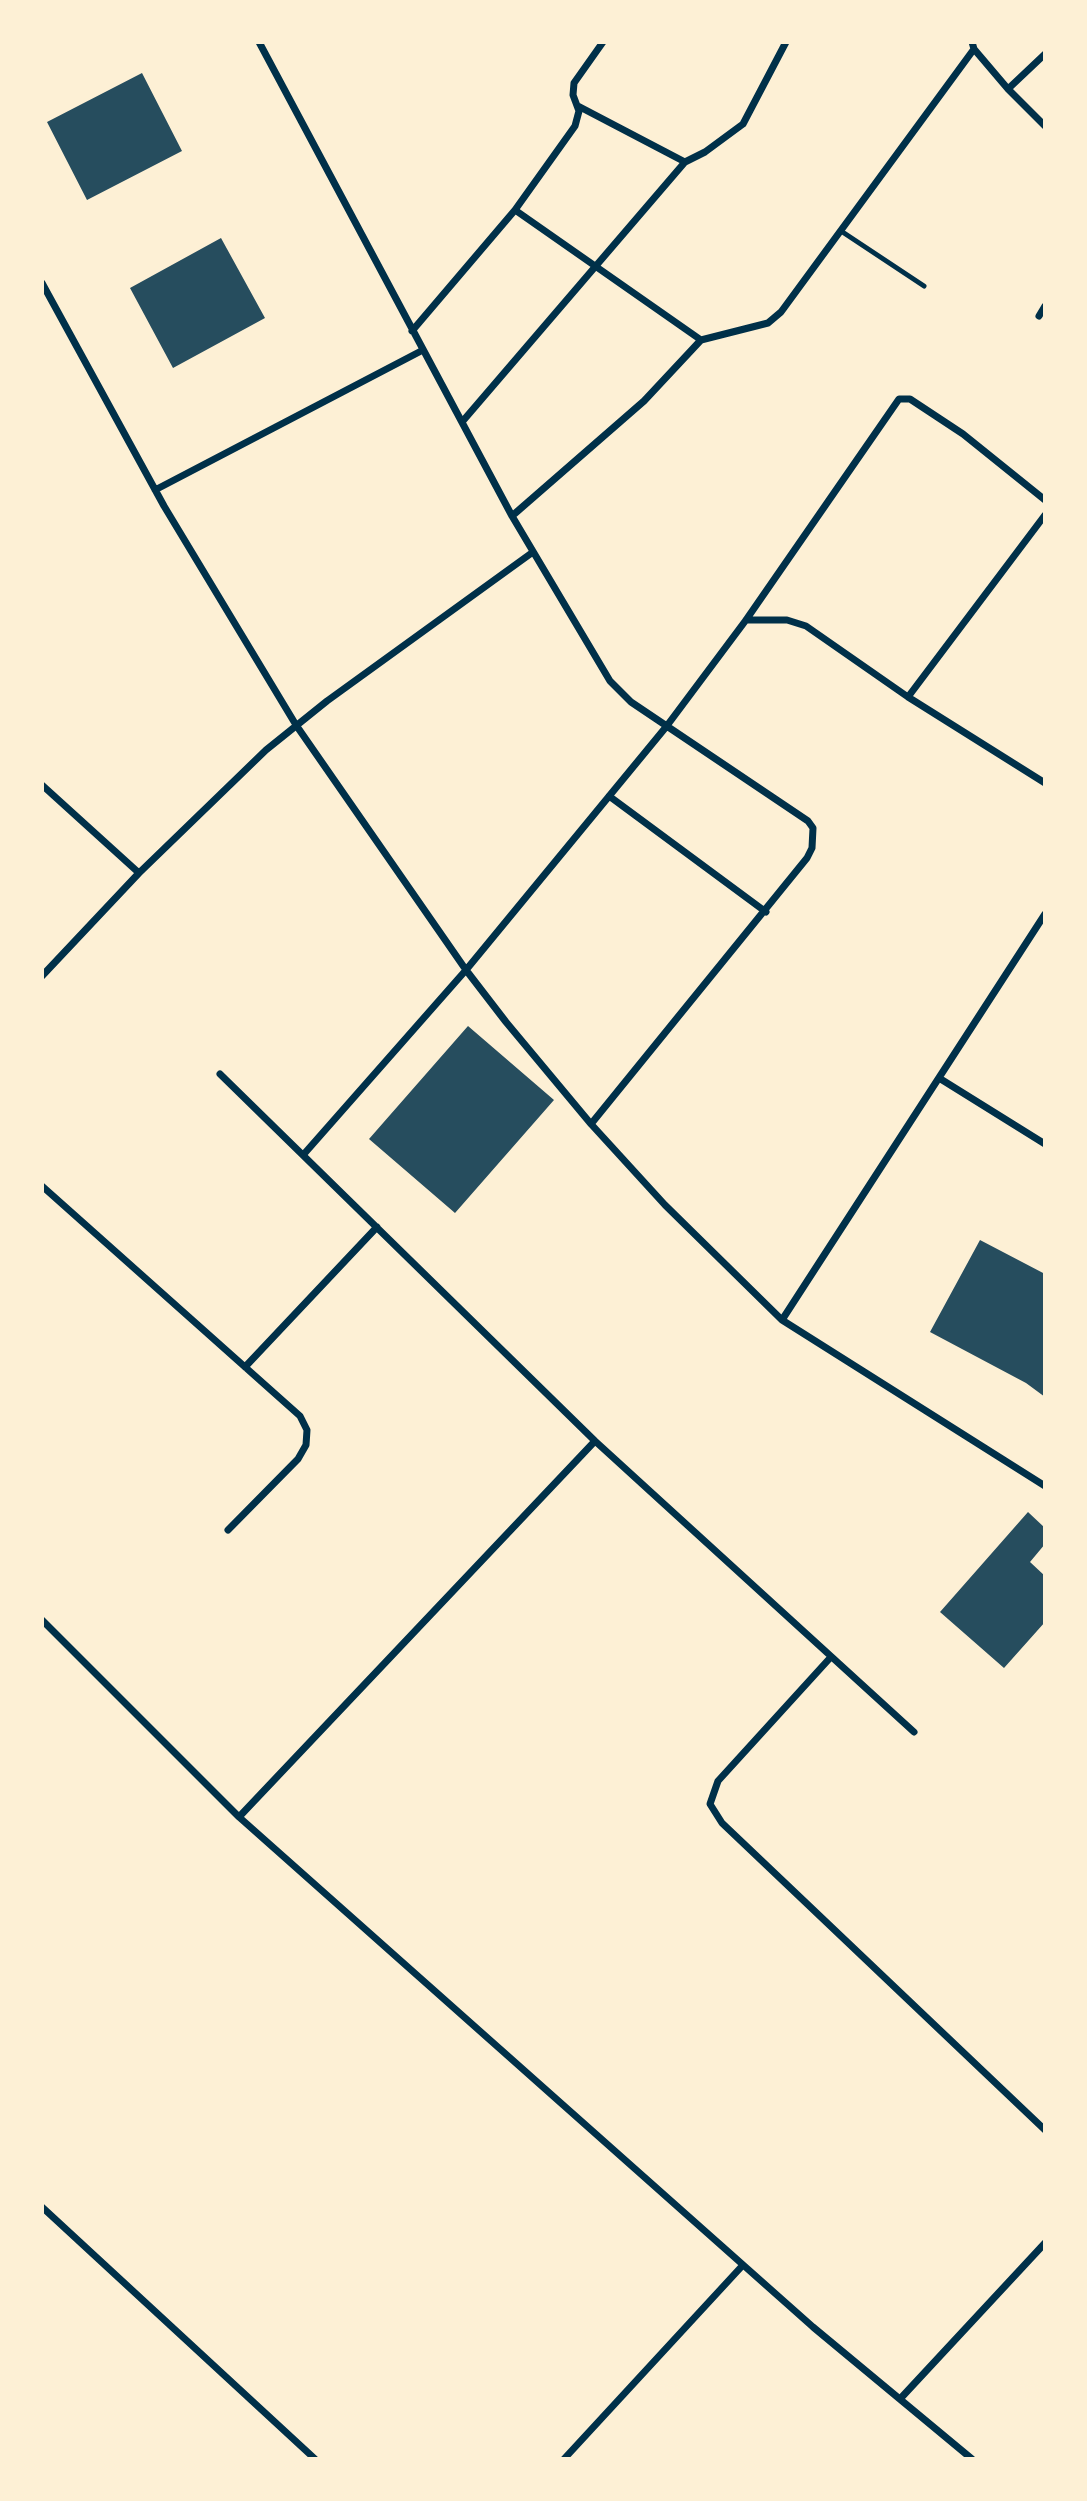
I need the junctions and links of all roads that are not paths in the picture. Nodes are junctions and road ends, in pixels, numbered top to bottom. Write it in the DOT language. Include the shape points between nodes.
graph roads {
  1 [pos="259,42"];
  2 [pos="603,42"];
  3 [pos="786,42"];
  4 [pos="973,45"];
  5 [pos="1045,54"];
  6 [pos="1008,89"];
  7 [pos="577,106"];
  8 [pos="1045,126"];
  9 [pos="685,162"];
  10 [pos="515,210"];
  11 [pos="841,231"];
  12 [pos="595,264"];
  13 [pos="42,283"];
  14 [pos="924,286"];
  15 [pos="1045,306"];
  16 [pos="1039,316"];
  17 [pos="412,331"];
  18 [pos="701,340"];
  19 [pos="423,350"];
  20 [pos="462,422"];
  21 [pos="155,490"];
  22 [pos="1045,500"];
  23 [pos="1045,515"];
  24 [pos="512,516"];
  25 [pos="533,552"];
  26 [pos="746,620"];
  27 [pos="908,697"];
  28 [pos="296,725"];
  29 [pos="666,727"];
  30 [pos="1045,783"];
  31 [pos="42,785"];
  32 [pos="609,796"];
  33 [pos="139,873"];
  34 [pos="766,912"];
  35 [pos="1045,914"];
  36 [pos="466,970"];
  37 [pos="42,976"];
  38 [pos="220,1074"];
  39 [pos="939,1078"];
  40 [pos="591,1124"];
  41 [pos="1045,1144"];
  42 [pos="304,1154"];
  43 [pos="42,1186"];
  44 [pos="377,1227"];
  45 [pos="782,1320"];
  46 [pos="245,1367"];
  47 [pos="595,1441"];
  48 [pos="1045,1486"];
  49 [pos="228,1530"];
  50 [pos="42,1620"];
  51 [pos="830,1658"];
  52 [pos="914,1731"];
  53 [pos="239,1817"];
  54 [pos="1045,2130"];
  55 [pos="42,2207"];
  56 [pos="1045,2243"];
  57 [pos="743,2265"];
  58 [pos="900,2399"];
  59 [pos="316,2459"];
  60 [pos="564,2459"];
  61 [pos="972,2459"];
  1 -- 17 [label="street"];
  2 -- 7 [label="street" via="574,83"];
  3 -- 9 [label="street" via="743,124"];
  4 -- 6 [label="street"];
  4 -- 11 [label="street"];
  5 -- 6 [label="street"];
  6 -- 8 [label="street"];
  7 -- 9 [label="street"];
  7 -- 10 [label="street" via="575,126"];
  9 -- 12 [label="street"];
  10 -- 12 [label="street"];
  10 -- 17 [label="street"];
  11 -- 14 [label="lane"];
  11 -- 18 [label="street" via="774,317"];
  12 -- 18 [label="street"];
  12 -- 20 [label="street"];
  13 -- 21 [label="street"];
  15 -- 16 [label="street"];
  17 -- 19 [label="street"];
  18 -- 24 [label="street" via="644,401"];
  19 -- 20 [label="street"];
  19 -- 21 [label="street"];
  20 -- 24 [label="street"];
  21 -- 28 [label="street"];
  22 -- 26 [label="street" via="962,434 910,399 899,399"];
  23 -- 27 [label="street"];
  24 -- 25 [label="street"];
  25 -- 28 [label="street"];
  25 -- 29 [label="street" via="610,681"];
  26 -- 27 [label="street" via="787,620 806,626"];
  26 -- 29 [label="street"];
  27 -- 30 [label="street"];
  28 -- 33 [label="street"];
  28 -- 36 [label="street"];
  29 -- 32 [label="street"];
  29 -- 34 [label="street" via="813,828 807,858"];
  31 -- 33 [label="street"];
  32 -- 34 [label="street"];
  32 -- 36 [label="street"];
  33 -- 37 [label="street"];
  34 -- 40 [label="street"];
  35 -- 39 [label="street"];
  36 -- 40 [label="street"];
  36 -- 42 [label="street"];
  38 -- 42 [label="street"];
  39 -- 41 [label="street"];
  39 -- 45 [label="street"];
  40 -- 45 [label="street" via="665,1205"];
  42 -- 44 [label="street"];
  43 -- 46 [label="street"];
  44 -- 46 [label="street"];
  44 -- 47 [label="street"];
  45 -- 48 [label="street"];
  46 -- 49 [label="street" via="300,1416 307,1430 306,1446"];
  47 -- 51 [label="street"];
  47 -- 53 [label="street"];
  50 -- 53 [label="street"];
  51 -- 52 [label="street"];
  51 -- 54 [label="street" via="718,1780 710,1804 722,1823"];
  53 -- 57 [label="street"];
  55 -- 59 [label="street"];
  56 -- 58 [label="street"];
  57 -- 58 [label="street"];
  57 -- 60 [label="street"];
  58 -- 61 [label="street"];
}
